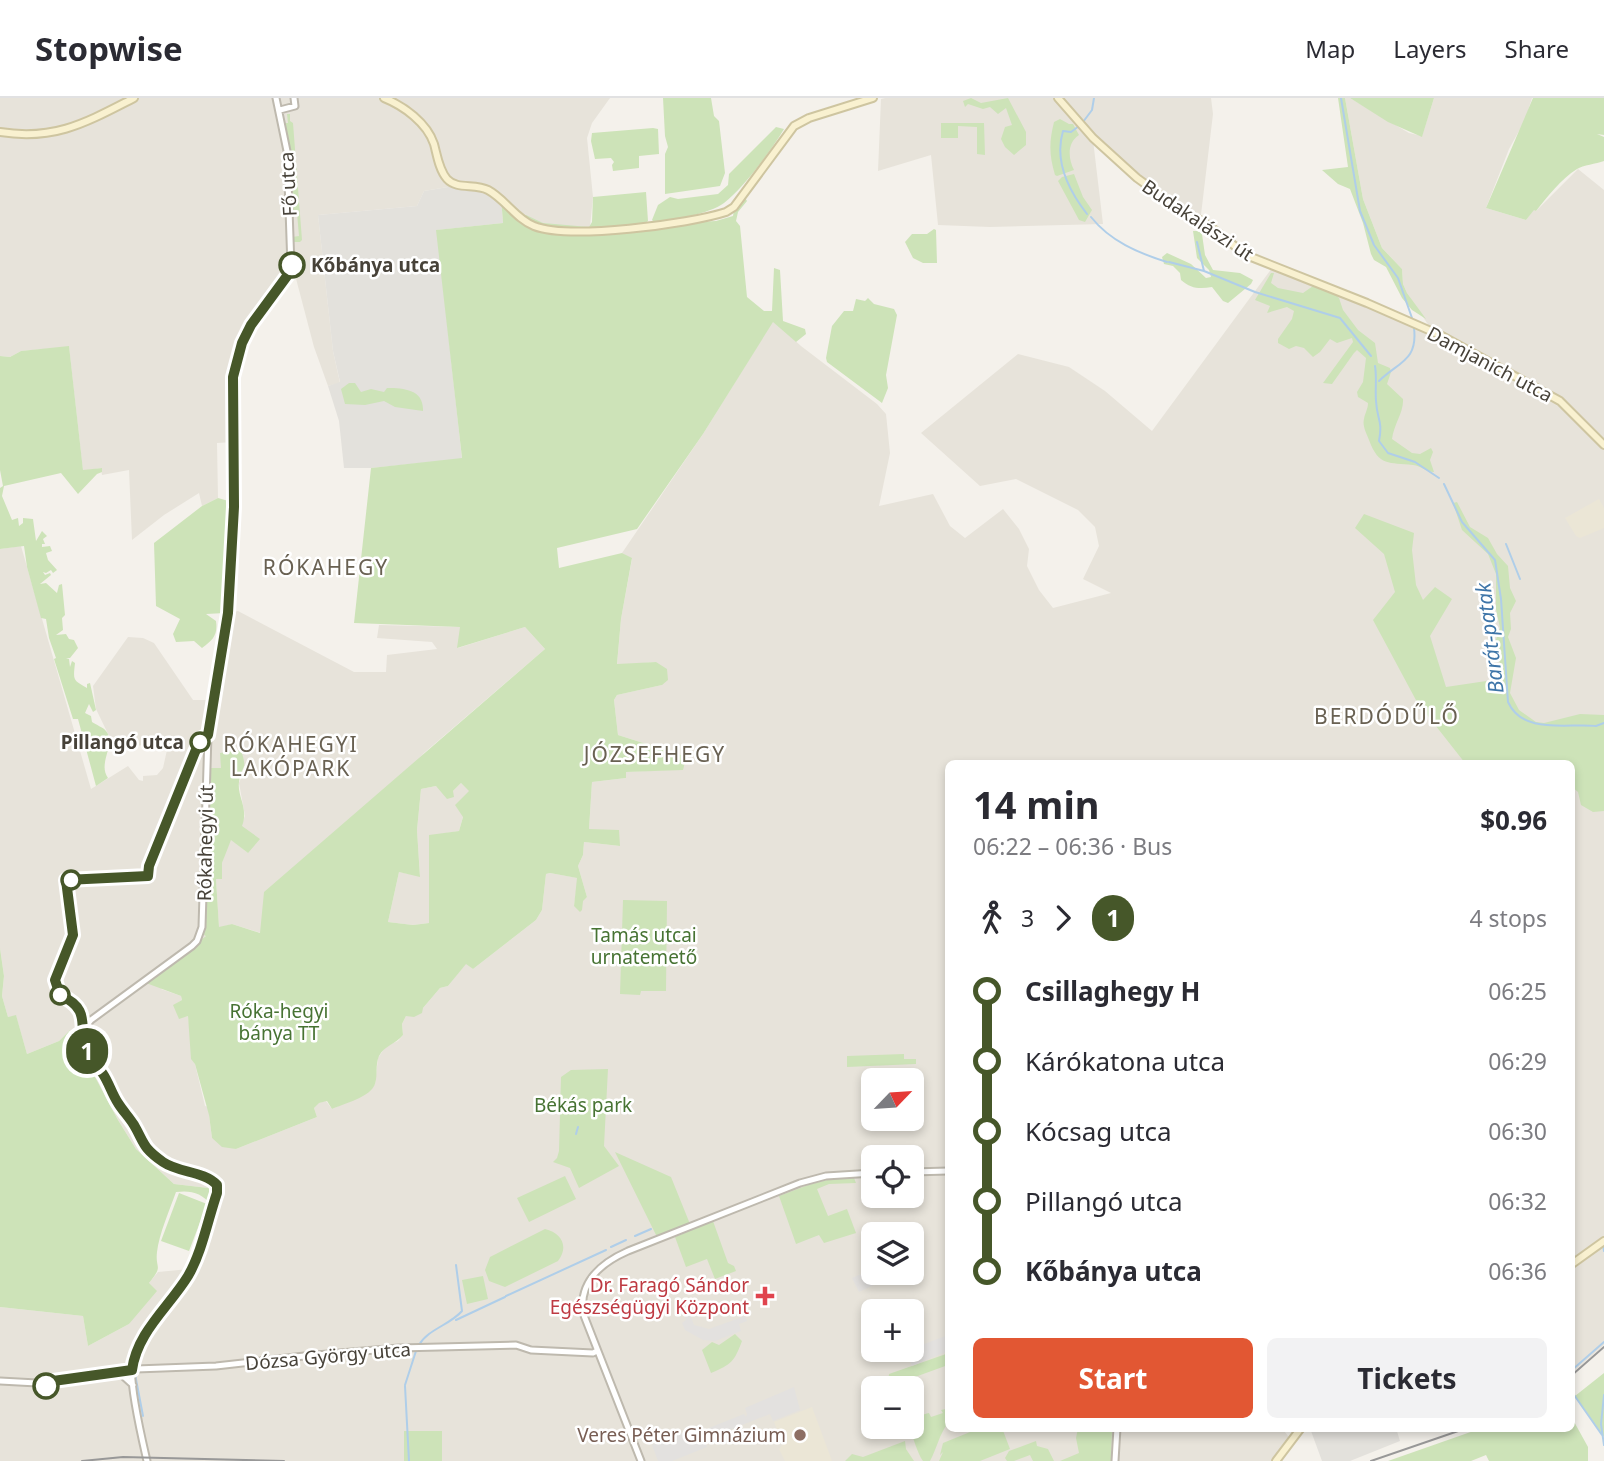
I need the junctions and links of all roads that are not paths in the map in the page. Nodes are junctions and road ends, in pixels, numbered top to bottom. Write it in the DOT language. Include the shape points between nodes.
graph roads {
  1 [pos="134,98"];
  2 [pos="276,98"];
  3 [pos="294,98"];
  4 [pos="384,98"];
  5 [pos="873,98"];
  6 [pos="1058,98"];
  7 [pos="280,110"];
  8 [pos="0,132"];
  9 [pos="290,272"];
  10 [pos="1402,318"];
  11 [pos="1604,445"];
  12 [pos="945,1171"];
  13 [pos="924,1172"];
  14 [pos="861,1174"];
  15 [pos="1604,1241"];
  16 [pos="1575,1262"];
  17 [pos="597,1351"];
  18 [pos="132,1370"];
  19 [pos="116,1373"];
  20 [pos="0,1381"];
  21 [pos="134,1386"];
  22 [pos="1117,1432"];
  23 [pos="1298,1432"];
  24 [pos="147,1461"];
  25 [pos="641,1461"];
  26 [pos="1115,1461"];
  27 [pos="1276,1461"];
  1 -- 8 [label="main road" via="90,121 46,134"];
  2 -- 7 [label="street, Fő utca"];
  3 -- 7 [label="street" via="295,106"];
  4 -- 5 [label="main road" via="426,129 446,177 454,184 488,190 534,226 596,231 726,212 794,126"];
  6 -- 10 [label="main road, Budakalászi út" via="1137,178 1246,255"];
  7 -- 9 [label="street, Fő utca" via="288,167"];
  9 -- 18 [label="street, Rókahegyi út" via="251,325 233,377 234,512 228,613 208,735 202,927 195,943 85,1025 83,1035 87,1052 144,1147 172,1167 212,1180 218,1190 192,1268 146,1333"];
  10 -- 11 [label="main road, Damjanich utca" via="1560,401"];
  12 -- 13 [label="street"];
  14 -- 17 [label="street" via="819,1177 608,1261 585,1287 583,1310"];
  15 -- 16 [label="main road"];
  17 -- 18 [label="street, Dózsa György utca" via="531,1350 516,1345 418,1348"];
  17 -- 25 [label="street"];
  18 -- 19 [label="street, Dózsa György utca"];
  18 -- 21 [label="street"];
  19 -- 20 [label="street, Dózsa György utca" via="37,1383"];
  19 -- 21 [label="street"];
  21 -- 24 [label="street"];
  22 -- 26 [label="street"];
  23 -- 27 [label="main road"];
}
